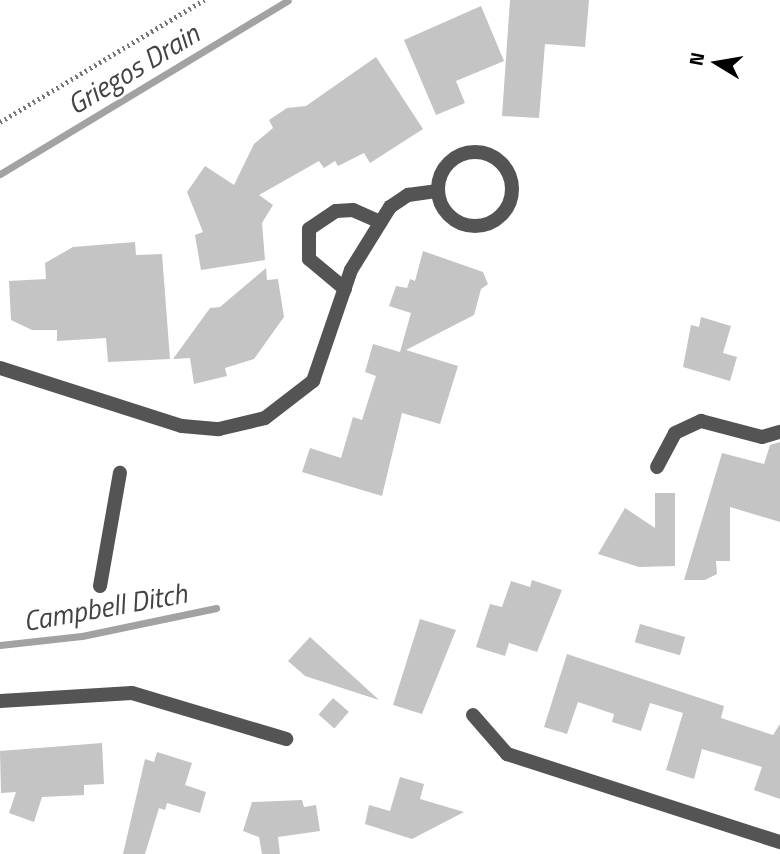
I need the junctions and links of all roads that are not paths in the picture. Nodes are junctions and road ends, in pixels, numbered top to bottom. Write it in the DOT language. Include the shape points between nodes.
graph roads {
  1 [pos="438,191"];
  2 [pos="380,222"];
  3 [pos="345,289"];
  4 [pos="0,368"];
  5 [pos="780,432"];
  6 [pos="657,467"];
  7 [pos="120,473"];
  8 [pos="100,586"];
  9 [pos="0,701"];
  10 [pos="473,715"];
  11 [pos="286,739"];
  12 [pos="780,842"];
  1 -- 1 [label="street" via="447,214 469,226 497,220 512,194 509,174 498,160 477,152 448,164"];
  1 -- 2 [label="street" via="408,195"];
  2 -- 3 [label="street"];
  2 -- 3 [label="street" via="353,210 336,211 309,229 309,259"];
  3 -- 4 [label="street" via="313,381 265,418 241,426 182,426"];
  5 -- 6 [label="street" via="762,437 701,421 675,433"];
  7 -- 8 [label="street"];
  9 -- 11 [label="street" via="132,693"];
  10 -- 12 [label="street" via="507,754"];
}
